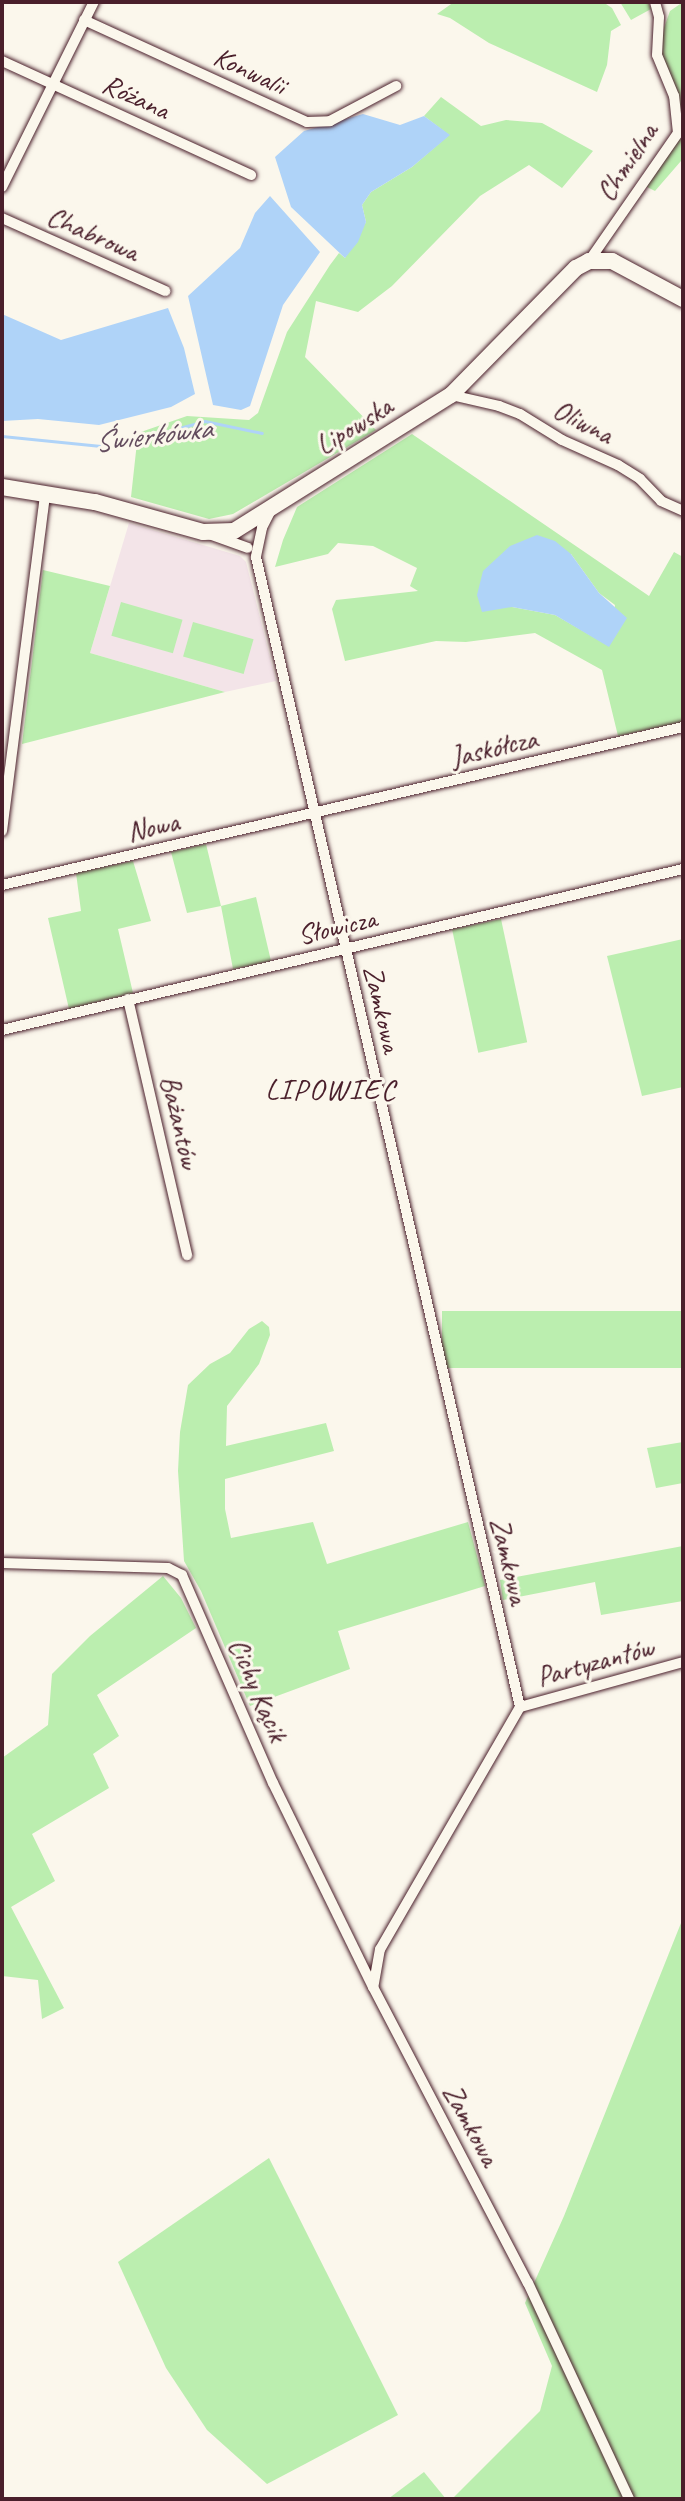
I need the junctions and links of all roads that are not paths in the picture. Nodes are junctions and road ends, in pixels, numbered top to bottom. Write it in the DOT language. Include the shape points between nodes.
graph roads {
  1 [pos="94,2"];
  2 [pos="655,2"];
  3 [pos="84,20"];
  4 [pos="2,61"];
  5 [pos="54,85"];
  6 [pos="396,86"];
  7 [pos="251,175"];
  8 [pos="2,187"];
  9 [pos="2,218"];
  10 [pos="589,261"];
  11 [pos="165,290"];
  12 [pos="683,299"];
  13 [pos="451,395"];
  14 [pos="2,487"];
  15 [pos="45,496"];
  16 [pos="271,510"];
  17 [pos="683,511"];
  18 [pos="243,527"];
  19 [pos="203,532"];
  20 [pos="253,546"];
  21 [pos="683,727"];
  22 [pos="314,813"];
  23 [pos="2,831"];
  24 [pos="683,869"];
  25 [pos="2,885"];
  26 [pos="345,949"];
  27 [pos="128,999"];
  28 [pos="2,1030"];
  29 [pos="187,1255"];
  30 [pos="2,1563"];
  31 [pos="683,1662"];
  32 [pos="520,1707"];
  33 [pos="373,1987"];
  34 [pos="629,2499"];
  1 -- 3 [label="street"];
  2 -- 10 [label="street, Chmielna" via="657,55 674,96 678,133"];
  3 -- 5 [label="street"];
  3 -- 6 [label="street, Konwalii" via="307,122 330,121"];
  4 -- 5 [label="street, Różana"];
  5 -- 7 [label="street, Różana"];
  5 -- 8 [label="street"];
  9 -- 11 [label="street, Chabrowa"];
  10 -- 12 [label="street" via="612,261"];
  10 -- 13 [label="street, Lipowska" via="576,268"];
  13 -- 16 [label="street, Lipowska"];
  13 -- 17 [label="street, Oliwna" via="520,414 562,440 618,465 661,501"];
  14 -- 15 [label="street, Lipowska"];
  15 -- 19 [label="street, Lipowska" via="105,505"];
  15 -- 23 [label="street"];
  16 -- 18 [label="street, Lipowska"];
  16 -- 20 [label="street, Zamkowa"];
  18 -- 19 [label="street, Lipowska" via="224,533"];
  18 -- 20 [label="street" via="254,535"];
  19 -- 20 [label="street"];
  20 -- 22 [label="street, Zamkowa"];
  21 -- 22 [label="street, Jaskółcza"];
  22 -- 25 [label="street, Nowa"];
  22 -- 26 [label="street, Zamkowa"];
  24 -- 26 [label="street, Słowicza"];
  26 -- 27 [label="street, Słowicza"];
  26 -- 32 [label="street, Zamkowa"];
  27 -- 28 [label="street, Słowicza"];
  27 -- 29 [label="street, Bażantów"];
  30 -- 33 [label="street, Cichy Kącik" via="168,1567 182,1575 273,1783"];
  31 -- 32 [label="street, Partyzantów"];
  32 -- 33 [label="street" via="380,1949"];
  33 -- 34 [label="street, Zamkowa" via="528,2283"];
}
